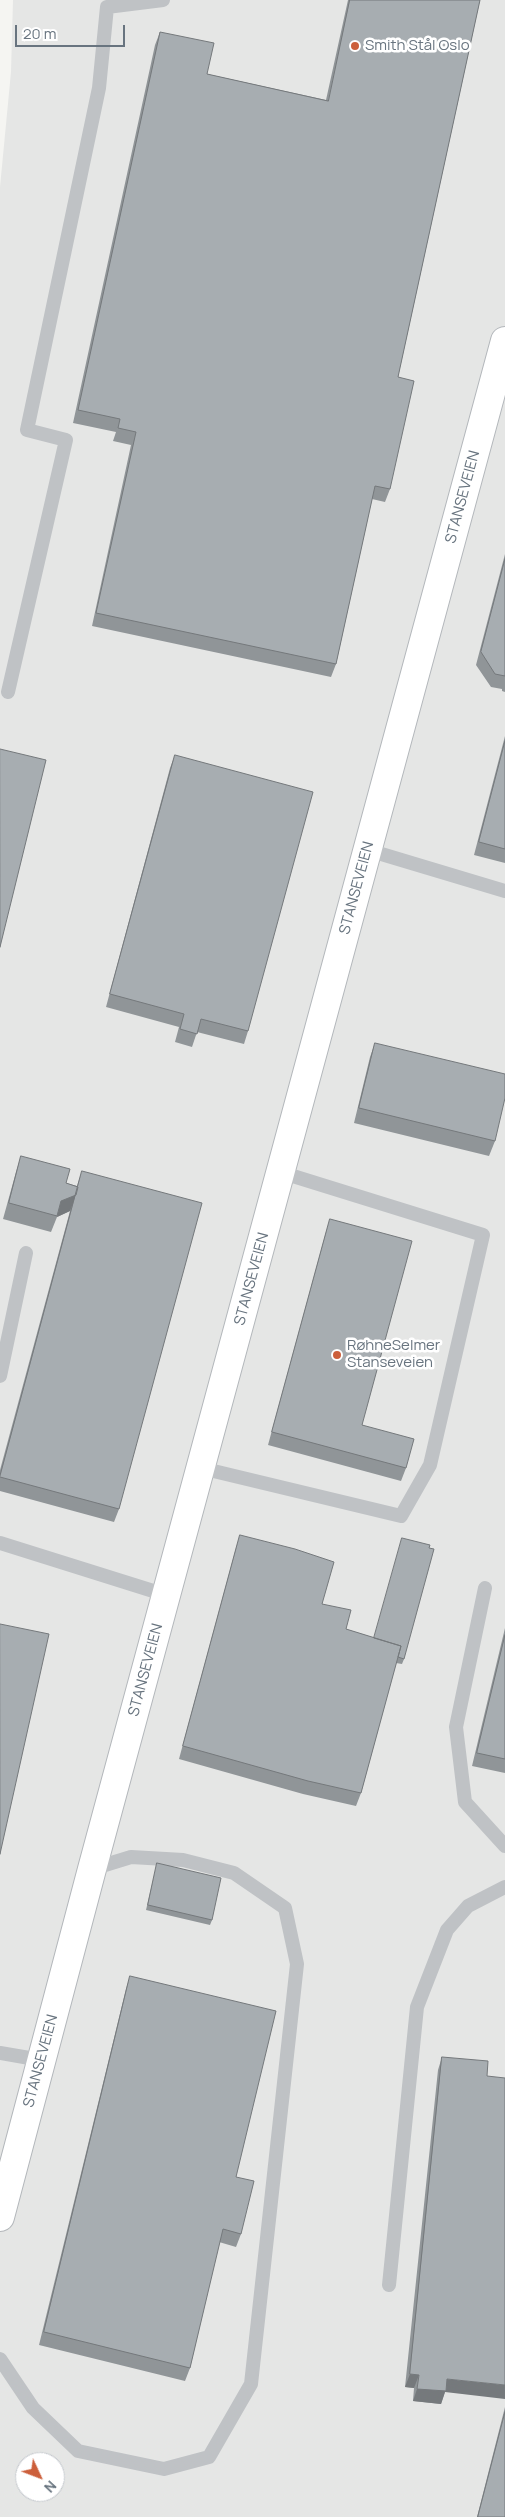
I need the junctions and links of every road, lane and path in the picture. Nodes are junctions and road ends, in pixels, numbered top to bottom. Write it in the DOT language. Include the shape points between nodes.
graph roads {
  1 [pos="163,0"];
  2 [pos="505,341"];
  3 [pos="8,692"];
  4 [pos="368,850"];
  5 [pos="505,891"];
  6 [pos="280,1172"];
  7 [pos="26,1253"];
  8 [pos="0,1376"];
  9 [pos="200,1468"];
  10 [pos="0,1543"];
  11 [pos="485,1588"];
  12 [pos="166,1595"];
  13 [pos="505,1846"];
  14 [pos="92,1869"];
  15 [pos="505,1887"];
  16 [pos="0,2053"];
  17 [pos="40,2060"];
  18 [pos="0,2217"];
  19 [pos="389,2285"];
  20 [pos="0,2359"];
  1 -- 3 [label="lane" via="107,7 99,88 27,430 66,440"];
  2 -- 4 [label="street, STANSEVEIEN"];
  4 -- 5 [label="lane"];
  4 -- 6 [label="street, STANSEVEIEN"];
  6 -- 9 [label="street, STANSEVEIEN"];
  6 -- 9 [label="lane" via="483,1235 430,1466 401,1516"];
  7 -- 8 [label="lane"];
  9 -- 12 [label="street, STANSEVEIEN"];
  10 -- 12 [label="lane"];
  11 -- 13 [label="lane" via="456,1727 466,1802"];
  12 -- 14 [label="street, STANSEVEIEN"];
  14 -- 17 [label="street, STANSEVEIEN"];
  14 -- 20 [label="lane" via="131,1857 184,1860 234,1873 285,1908 297,1964 250,2384 209,2457 164,2469 78,2450 33,2408"];
  15 -- 19 [label="lane" via="468,1906 447,1930 417,2007"];
  16 -- 17 [label="lane"];
  17 -- 18 [label="street, STANSEVEIEN"];
}
